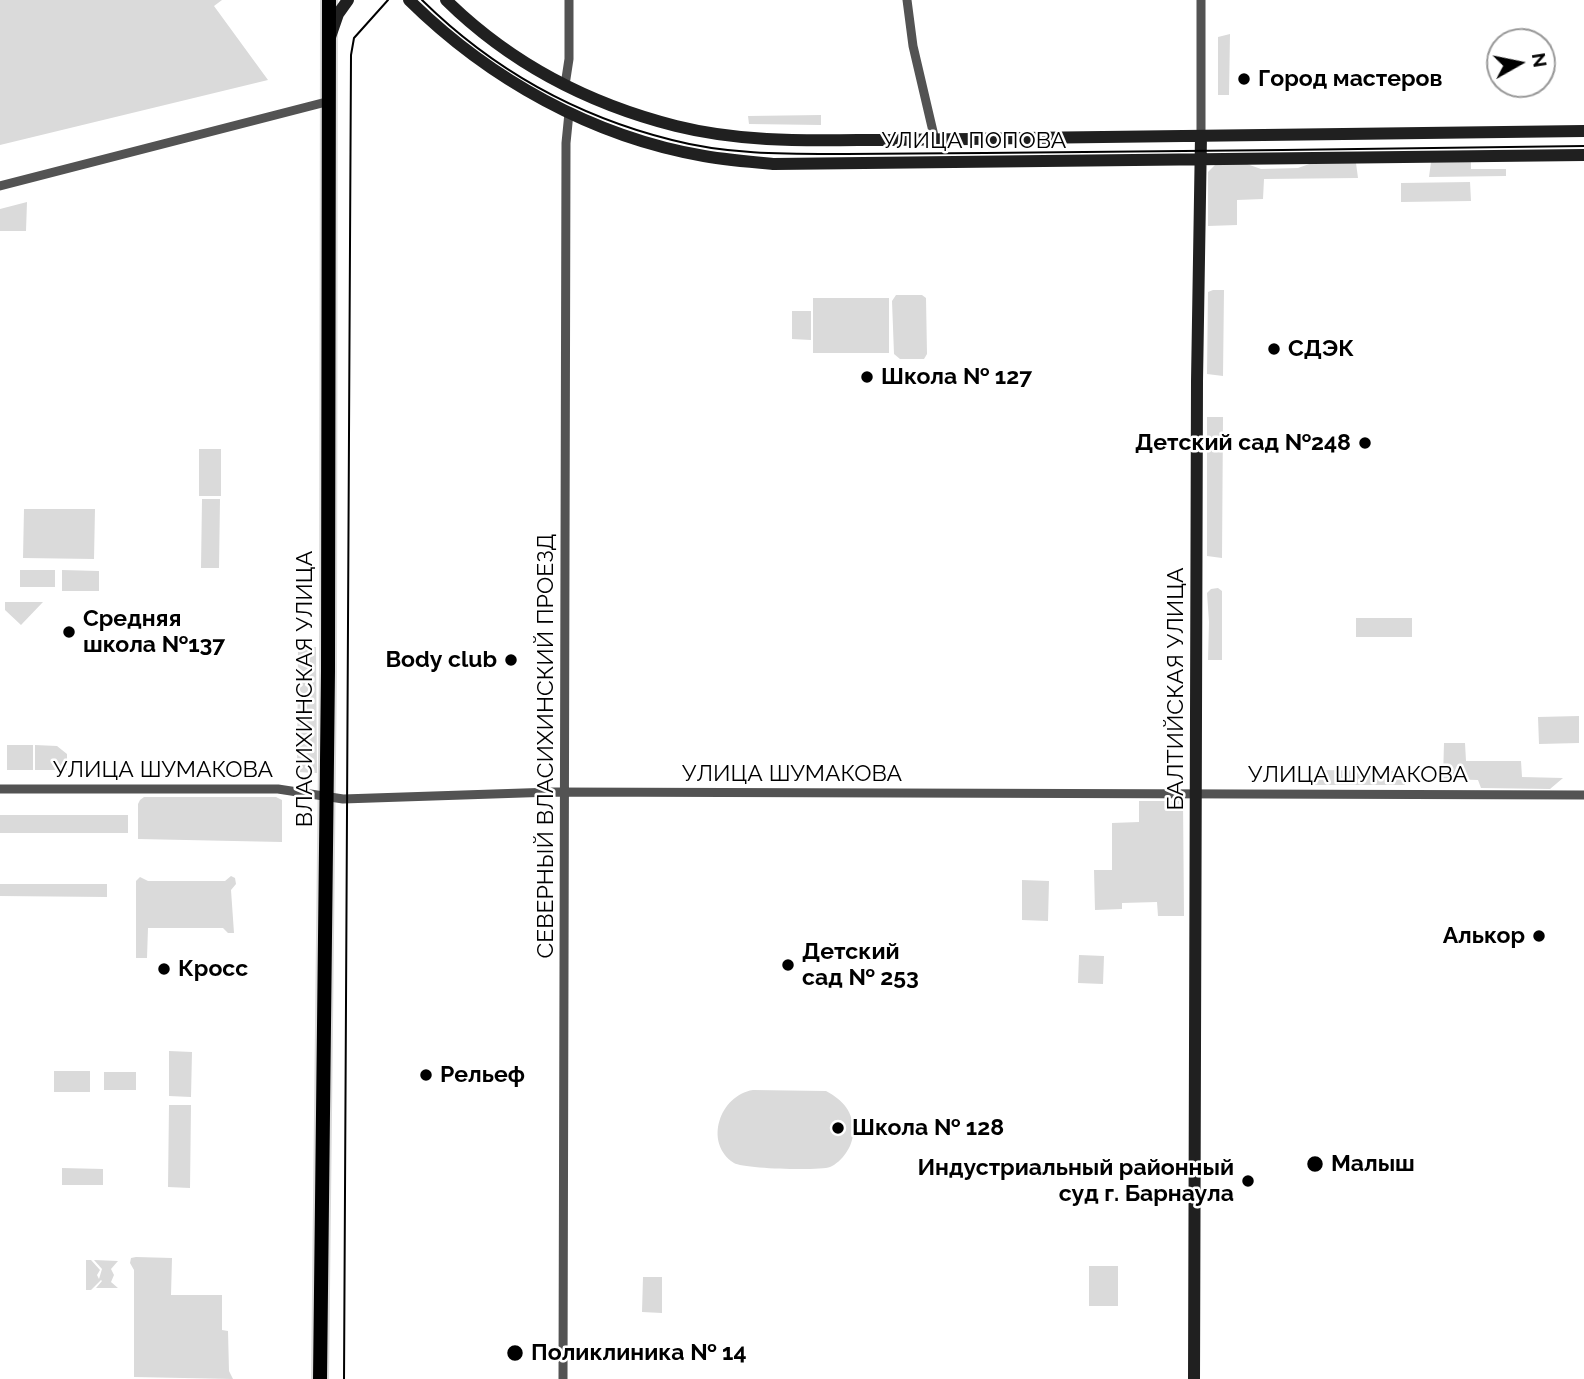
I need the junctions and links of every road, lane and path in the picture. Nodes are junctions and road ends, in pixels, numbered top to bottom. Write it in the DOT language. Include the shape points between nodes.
graph roads {
  1 [pos="329,0"];
  2 [pos="348,0"];
  3 [pos="409,0"];
  4 [pos="446,0"];
  5 [pos="569,0"];
  6 [pos="906,0"];
  7 [pos="1201,0"];
  8 [pos="329,41"];
  9 [pos="565,85"];
  10 [pos="330,101"];
  11 [pos="569,113"];
  12 [pos="1584,131"];
  13 [pos="1131,136"];
  14 [pos="1200,136"];
  15 [pos="935,140"];
  16 [pos="1584,155"];
  17 [pos="1200,160"];
  18 [pos="1132,161"];
  19 [pos="0,186"];
  20 [pos="0,789"];
  21 [pos="564,792"];
  22 [pos="1197,794"];
  23 [pos="1584,795"];
  24 [pos="327,796"];
  25 [pos="320,1379"];
  26 [pos="563,1379"];
  27 [pos="1194,1379"];
  1 -- 8 [label="highway, ВЛАСИХИНСКАЯ УЛИЦА"];
  2 -- 8 [label="main road"];
  3 -- 11 [label="main road, УЛИЦА ПОПОВА" via="460,46 531,94"];
  4 -- 9 [label="main road, УЛИЦА ПОПОВА" via="507,51"];
  5 -- 9 [label="street"];
  6 -- 15 [label="street"];
  7 -- 14 [label="street, БАЛТИЙСКАЯ УЛИЦА"];
  8 -- 10 [label="highway, ВЛАСИХИНСКАЯ УЛИЦА"];
  9 -- 15 [label="main road, УЛИЦА ПОПОВА" via="632,113 711,133 775,140"];
  10 -- 19 [label="street"];
  10 -- 24 [label="highway, ВЛАСИХИНСКАЯ УЛИЦА"];
  11 -- 18 [label="main road, УЛИЦА ПОПОВА" via="668,148 762,163"];
  11 -- 21 [label="street, СЕВЕРНЫЙ ВЛАСИХИНСКИЙ ПРОЕЗД"];
  12 -- 14 [label="main road, УЛИЦА ПОПОВА"];
  13 -- 14 [label="main road, УЛИЦА ПОПОВА"];
  13 -- 15 [label="main road, УЛИЦА ПОПОВА"];
  13 -- 18 [label="main road"];
  14 -- 17 [label="main road, БАЛТИЙСКАЯ УЛИЦА"];
  16 -- 17 [label="main road, УЛИЦА ПОПОВА"];
  17 -- 18 [label="main road, УЛИЦА ПОПОВА"];
  17 -- 22 [label="main road, БАЛТИЙСКАЯ УЛИЦА"];
  20 -- 24 [label="street, УЛИЦА ШУМАКОВА" via="278,789"];
  21 -- 22 [label="street, УЛИЦА ШУМАКОВА"];
  21 -- 24 [label="street, УЛИЦА ШУМАКОВА"];
  21 -- 26 [label="street, СЕВЕРНЫЙ ВЛАСИХИНСКИЙ ПРОЕЗД"];
  22 -- 23 [label="street, УЛИЦА ШУМАКОВА"];
  22 -- 27 [label="main road, БАЛТИЙСКАЯ УЛИЦА"];
  24 -- 25 [label="highway, ВЛАСИХИНСКАЯ УЛИЦА"];
}
